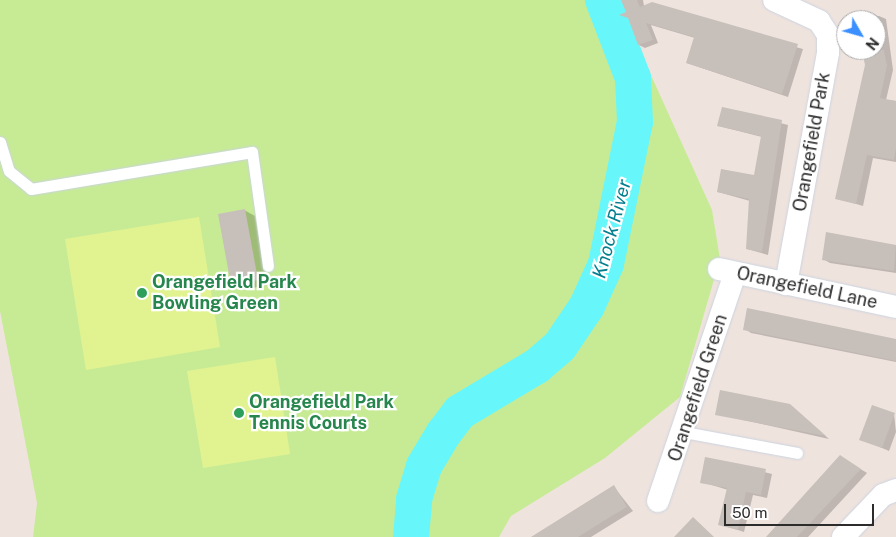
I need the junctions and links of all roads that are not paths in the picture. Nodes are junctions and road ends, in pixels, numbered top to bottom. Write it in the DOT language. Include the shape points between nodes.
graph roads {
  1 [pos="774,0"];
  2 [pos="0,142"];
  3 [pos="268,266"];
  4 [pos="727,272"];
  5 [pos="786,284"];
  6 [pos="896,307"];
  7 [pos="684,432"];
  8 [pos="797,453"];
  9 [pos="896,490"];
  10 [pos="658,501"];
  11 [pos="843,537"];
  1 -- 5 [label="street, Orangefield Park" via="819,21 828,35 828,53"];
  2 -- 3 [label="lane" via="9,171 31,189 252,152"];
  4 -- 5 [label="street, Orangefield Lane"];
  4 -- 7 [label="street, Orangefield Green"];
  5 -- 6 [label="street, Orangefield Lane"];
  7 -- 8 [label="lane"];
  7 -- 10 [label="street, Orangefield Green"];
  9 -- 11 [label="street" via="883,495"];
}
